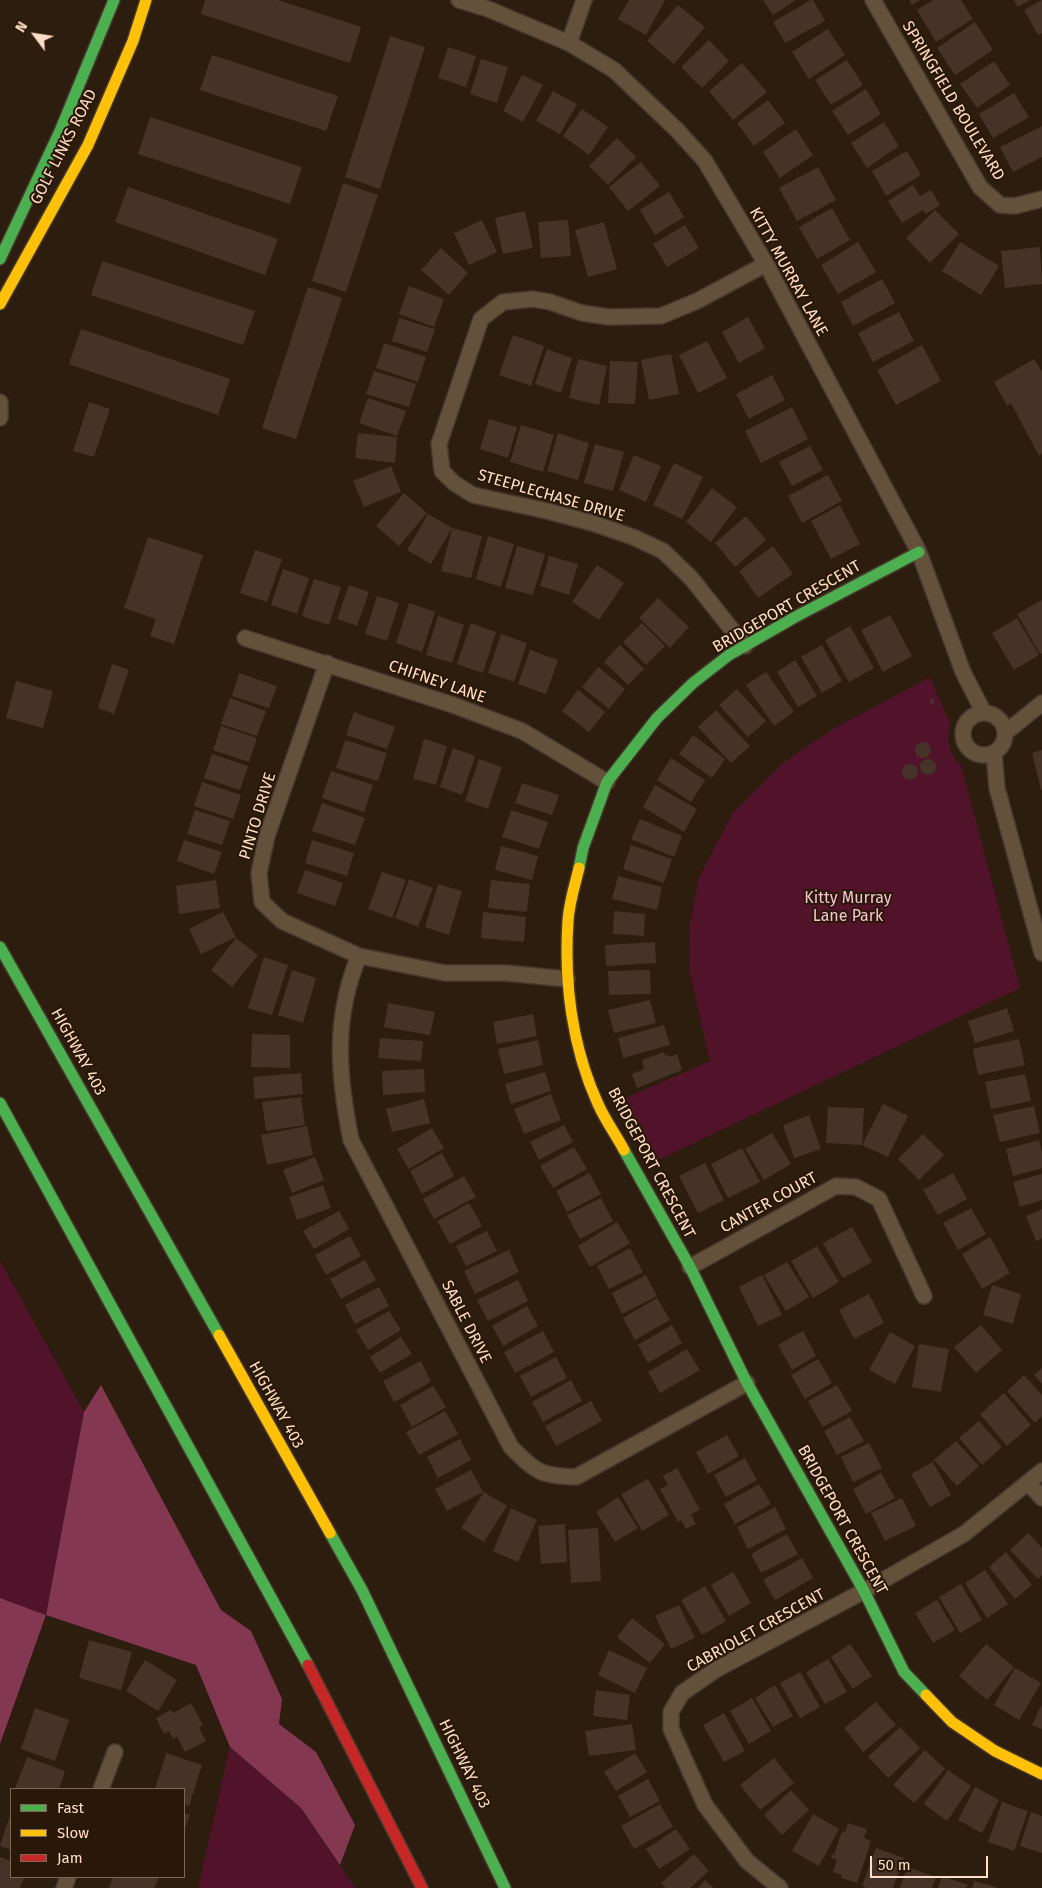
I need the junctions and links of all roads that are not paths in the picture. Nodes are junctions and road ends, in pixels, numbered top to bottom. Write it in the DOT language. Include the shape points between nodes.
graph roads {
  1 [pos="114,0"];
  2 [pos="146,0"];
  3 [pos="459,0"];
  4 [pos="584,0"];
  5 [pos="873,0"];
  6 [pos="569,43"];
  7 [pos="1042,199"];
  8 [pos="0,259"];
  9 [pos="766,264"];
  10 [pos="0,304"];
  11 [pos="0,402"];
  12 [pos="0,418"];
  13 [pos="919,552"];
  14 [pos="245,638"];
  15 [pos="745,646"];
  16 [pos="327,663"];
  17 [pos="1042,702"];
  18 [pos="977,716"];
  19 [pos="1002,727"];
  20 [pos="994,753"];
  21 [pos="979,755"];
  22 [pos="607,782"];
  23 [pos="997,788"];
  24 [pos="0,947"];
  25 [pos="1042,953"];
  26 [pos="359,956"];
  27 [pos="567,979"];
  28 [pos="0,1103"];
  29 [pos="690,1268"];
  30 [pos="924,1296"];
  31 [pos="747,1383"];
  32 [pos="1042,1470"];
  33 [pos="1028,1483"];
  34 [pos="1042,1498"];
  35 [pos="864,1591"];
  36 [pos="115,1752"];
  37 [pos="1042,1774"];
  38 [pos="101,1788"];
  39 [pos="422,1888"];
  40 [pos="505,1888"];
  41 [pos="780,1888"];
  1 -- 8 [label="main road, GOLF LINKS ROAD"];
  2 -- 10 [label="main road, GOLF LINKS ROAD" via="133,41 88,145"];
  3 -- 6 [label="street, KITTY MURRAY LANE"];
  4 -- 6 [label="street"];
  5 -- 7 [label="street, SPRINGFIELD BOULEVARD" via="980,187 1000,205 1015,206"];
  6 -- 9 [label="street, KITTY MURRAY LANE" via="614,70 705,161"];
  9 -- 13 [label="street, KITTY MURRAY LANE"];
  9 -- 15 [label="street, STEEPLECHASE DRIVE" via="697,301 661,316 609,317 533,299 503,302 481,319 439,444 442,471 454,484 473,495 592,523 663,551 692,578"];
  11 -- 12 [label="street"];
  13 -- 15 [label="main road, BRIDGEPORT CRESCENT"];
  13 -- 18 [label="street, KITTY MURRAY LANE"];
  14 -- 16 [label="street, CHIFNEY LANE"];
  15 -- 22 [label="main road, BRIDGEPORT CRESCENT" via="693,683 657,718"];
  16 -- 22 [label="street, CHIFNEY LANE" via="522,731"];
  16 -- 26 [label="street, PINTO DRIVE" via="267,836 259,873 262,902 282,921"];
  17 -- 19 [label="street"];
  18 -- 19 [label="street" via="993,716"];
  18 -- 21 [label="street" via="963,731 963,738 966,747"];
  19 -- 20 [label="street" via="1003,743"];
  20 -- 21 [label="street"];
  20 -- 23 [label="street"];
  21 -- 23 [label="street"];
  22 -- 27 [label="main road, BRIDGEPORT CRESCENT" via="583,848 568,919"];
  23 -- 25 [label="street"];
  24 -- 40 [label="main road, HIGHWAY 403" via="362,1590"];
  26 -- 27 [label="street, PINTO DRIVE" via="446,973 506,972"];
  26 -- 31 [label="street, SABLE DRIVE" via="350,978 341,1022 339,1065 351,1140 511,1447 533,1469 553,1476 576,1477"];
  27 -- 29 [label="main road, BRIDGEPORT CRESCENT" via="575,1032 598,1104"];
  28 -- 39 [label="main road" via="302,1654"];
  29 -- 30 [label="street, CANTER COURT" via="836,1186 856,1187 879,1199"];
  29 -- 31 [label="main road, BRIDGEPORT CRESCENT"];
  31 -- 35 [label="main road, BRIDGEPORT CRESCENT"];
  32 -- 33 [label="street, CABRIOLET CRESCENT"];
  33 -- 34 [label="street"];
  33 -- 35 [label="street, CABRIOLET CRESCENT" via="964,1534"];
  35 -- 37 [label="main road, BRIDGEPORT CRESCENT" via="904,1672 952,1722 995,1751"];
  35 -- 41 [label="street, CABRIOLET CRESCENT" via="717,1669 682,1694 671,1712 671,1729 705,1806 747,1861"];
  36 -- 38 [label="street"];
}
